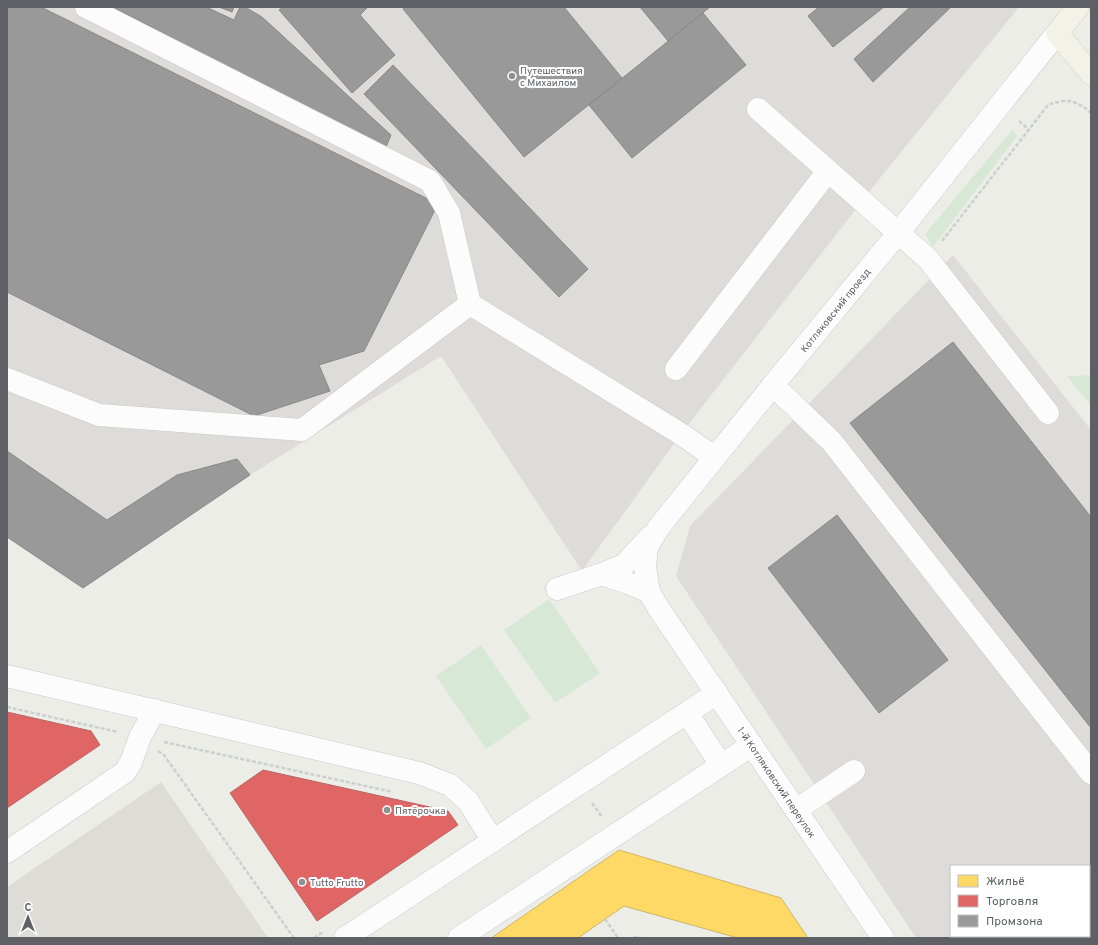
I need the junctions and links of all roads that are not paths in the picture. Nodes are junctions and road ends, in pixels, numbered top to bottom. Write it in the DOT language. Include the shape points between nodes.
graph roads {
  1 [pos="86,7"];
  2 [pos="1078,7"];
  3 [pos="1057,33"];
  4 [pos="1091,74"];
  5 [pos="758,110"];
  6 [pos="828,171"];
  7 [pos="899,232"];
  8 [pos="470,304"];
  9 [pos="676,369"];
  10 [pos="7,379"];
  11 [pos="773,384"];
  12 [pos="1048,413"];
  13 [pos="714,458"];
  14 [pos="659,527"];
  15 [pos="602,574"];
  16 [pos="557,589"];
  17 [pos="649,592"];
  18 [pos="671,625"];
  19 [pos="7,676"];
  20 [pos="717,693"];
  21 [pos="155,710"];
  22 [pos="687,713"];
  23 [pos="752,745"];
  24 [pos="721,765"];
  25 [pos="854,770"];
  26 [pos="1091,773"];
  27 [pos="796,810"];
  28 [pos="493,841"];
  29 [pos="7,852"];
  30 [pos="353,936"];
  31 [pos="459,938"];
  32 [pos="883,938"];
  1 -- 8 [label="street" via="430,181 449,213"];
  2 -- 3 [label="main road, Котляковский проезд"];
  3 -- 4 [label="main road"];
  3 -- 7 [label="street, Котляковский проезд"];
  5 -- 6 [label="street"];
  6 -- 7 [label="street"];
  6 -- 9 [label="street"];
  7 -- 11 [label="street, Котляковский проезд"];
  7 -- 12 [label="street" via="928,259"];
  8 -- 10 [label="street" via="302,430 99,415"];
  8 -- 13 [label="street" via="681,434"];
  11 -- 13 [label="street, Котляковский проезд"];
  11 -- 26 [label="street" via="832,442"];
  13 -- 14 [label="street, Котляковский проезд"];
  14 -- 15 [label="street" via="624,565"];
  14 -- 17 [label="street, Котляковский проезд" via="647,547 645,566"];
  15 -- 16 [label="street"];
  15 -- 17 [label="street"];
  17 -- 18 [label="street, Котляковский проезд"];
  18 -- 20 [label="street, 1-й Котляковский переулок"];
  19 -- 21 [label="street"];
  20 -- 22 [label="street"];
  20 -- 23 [label="street, 1-й Котляковский переулок"];
  21 -- 28 [label="street" via="419,773 444,782 468,800"];
  21 -- 29 [label="street" via="125,772"];
  22 -- 24 [label="street"];
  22 -- 28 [label="street"];
  23 -- 24 [label="street"];
  23 -- 27 [label="street, 1-й Котляковский переулок"];
  24 -- 31 [label="street"];
  25 -- 27 [label="street"];
  27 -- 32 [label="street, 1-й Котляковский переулок"];
  28 -- 30 [label="street"];
}
